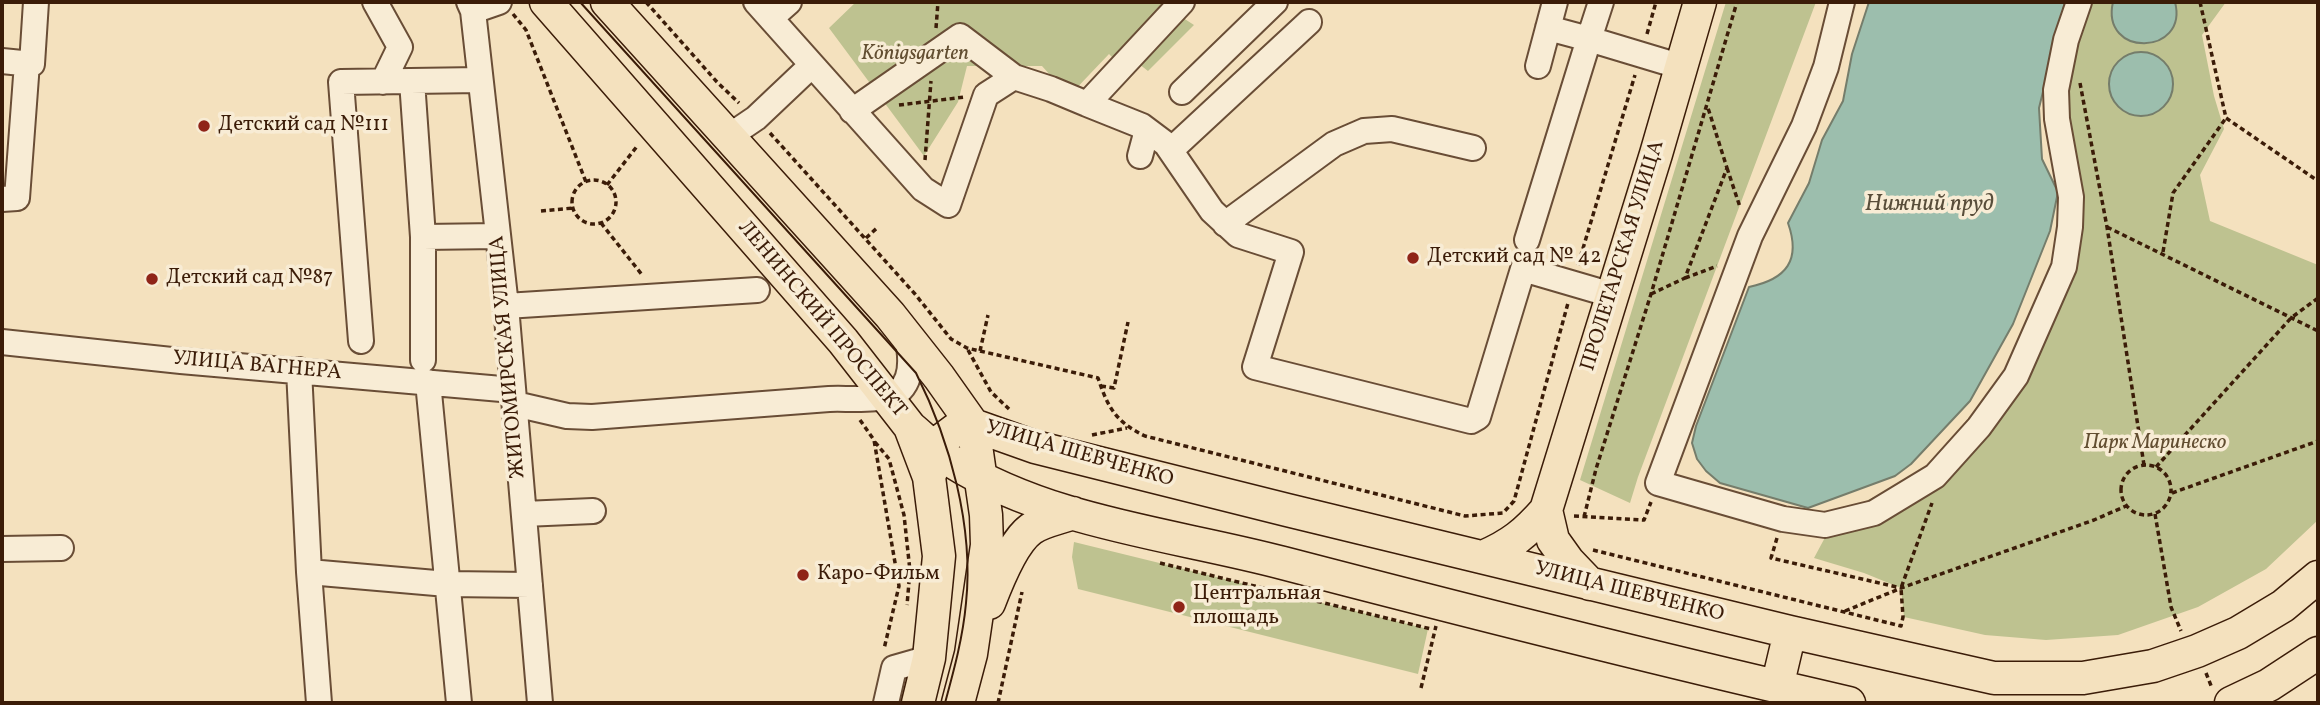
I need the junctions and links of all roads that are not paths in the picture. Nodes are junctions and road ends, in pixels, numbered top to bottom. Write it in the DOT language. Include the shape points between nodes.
graph roads {
  1 [pos="36,2"];
  2 [pos="375,2"];
  3 [pos="499,2"];
  4 [pos="525,2"];
  5 [pos="546,2"];
  6 [pos="607,2"];
  7 [pos="789,2"];
  8 [pos="1182,2"];
  9 [pos="1275,2"];
  10 [pos="1555,2"];
  11 [pos="1601,2"];
  12 [pos="1700,2"];
  13 [pos="1842,2"];
  14 [pos="2079,2"];
  15 [pos="474,5"];
  16 [pos="763,10"];
  17 [pos="1309,22"];
  18 [pos="1548,28"];
  19 [pos="1590,39"];
  20 [pos="2,61"];
  21 [pos="27,63"];
  22 [pos="812,65"];
  23 [pos="1538,66"];
  24 [pos="1682,66"];
  25 [pos="1014,77"];
  26 [pos="480,80"];
  27 [pos="412,81"];
  28 [pos="383,82"];
  29 [pos="1182,92"];
  30 [pos="1087,104"];
  31 [pos="852,111"];
  32 [pos="1147,130"];
  33 [pos="728,136"];
  34 [pos="1473,148"];
  35 [pos="1171,150"];
  36 [pos="1140,156"];
  37 [pos="2,199"];
  38 [pos="1225,224"];
  39 [pos="498,236"];
  40 [pos="424,237"];
  41 [pos="1527,240"];
  42 [pos="757,290"];
  43 [pos="1612,295"];
  44 [pos="506,306"];
  45 [pos="907,336"];
  46 [pos="361,341"];
  47 [pos="2,342"];
  48 [pos="299,370"];
  49 [pos="426,371"];
  50 [pos="514,397"];
  51 [pos="888,397"];
  52 [pos="973,425"];
  53 [pos="933,464"];
  54 [pos="980,477"];
  55 [pos="1287,510"];
  56 [pos="593,511"];
  57 [pos="1073,513"];
  58 [pos="1557,513"];
  59 [pos="524,514"];
  60 [pos="61,548"];
  61 [pos="2,550"];
  62 [pos="1482,557"];
  63 [pos="1275,561"];
  64 [pos="309,572"];
  65 [pos="2318,577"];
  66 [pos="447,584"];
  67 [pos="1590,584"];
  68 [pos="530,585"];
  69 [pos="1790,632"];
  70 [pos="2318,653"];
  71 [pos="971,654"];
  72 [pos="929,658"];
  73 [pos="1777,687"];
  74 [pos="2223,699"];
  75 [pos="319,703"];
  76 [pos="459,703"];
  77 [pos="540,703"];
  78 [pos="886,703"];
  79 [pos="918,703"];
  80 [pos="958,703"];
  81 [pos="1849,703"];
  1 -- 21 [label="street" via="32,64"];
  2 -- 28 [label="street" via="400,47"];
  3 -- 15 [label="street, ЖИТОМИРСКАЯ УЛИЦА"];
  4 -- 5 [label="street"];
  5 -- 51 [label="main road, ЛЕНИНСКИЙ ПРОСПЕКТ"];
  6 -- 33 [label="main road"];
  7 -- 16 [label="street"];
  8 -- 30 [label="street"];
  9 -- 29 [label="street"];
  10 -- 18 [label="street"];
  11 -- 19 [label="street"];
  12 -- 24 [label="main road, ПРОЛЕТАРСКАЯ УЛИЦА"];
  13 -- 14 [label="street" via="1826,67 1804,126 1750,236 1658,483 1783,519 1825,525 1874,513 1936,476 2016,376 2064,267 2071,197 2056,90"];
  15 -- 26 [label="street, ЖИТОМИРСКАЯ УЛИЦА"];
  16 -- 22 [label="street"];
  17 -- 35 [label="street"];
  18 -- 19 [label="street"];
  18 -- 23 [label="street"];
  19 -- 24 [label="street"];
  19 -- 41 [label="street"];
  20 -- 21 [label="street"];
  21 -- 37 [label="street" via="17,198"];
  22 -- 31 [label="street"];
  22 -- 33 [label="street" via="755,118"];
  24 -- 43 [label="main road, ПРОЛЕТАРСКАЯ УЛИЦА"];
  25 -- 30 [label="street"];
  25 -- 31 [label="street" via="960,36"];
  25 -- 31 [label="street" via="986,95 948,205 923,189"];
  26 -- 27 [label="street"];
  26 -- 39 [label="street, ЖИТОМИРСКАЯ УЛИЦА"];
  27 -- 28 [label="street"];
  27 -- 40 [label="street"];
  28 -- 46 [label="street" via="341,82"];
  30 -- 32 [label="street"];
  32 -- 35 [label="street"];
  32 -- 36 [label="street"];
  33 -- 45 [label="main road"];
  34 -- 38 [label="street" via="1392,129 1364,131 1334,144"];
  35 -- 38 [label="street"];
  38 -- 43 [label="street" via="1238,235 1291,252 1255,367 1471,421 1478,417 1523,269"];
  39 -- 40 [label="street"];
  39 -- 44 [label="street, ЖИТОМИРСКАЯ УЛИЦА"];
  40 -- 49 [label="street"];
  42 -- 44 [label="street"];
  43 -- 58 [label="main road, ПРОЛЕТАРСКАЯ УЛИЦА"];
  44 -- 50 [label="street, ЖИТОМИРСКАЯ УЛИЦА"];
  45 -- 51 [label="street" via="909,373 903,387"];
  45 -- 52 [label="main road"];
  47 -- 48 [label="street, УЛИЦА ВАГНЕРА"];
  48 -- 49 [label="street, УЛИЦА ВАГНЕРА"];
  48 -- 64 [label="street"];
  49 -- 50 [label="street, УЛИЦА ВАГНЕРА"];
  49 -- 66 [label="street"];
  50 -- 51 [label="street, УЛИЦА ВАГНЕРА" via="567,416 592,417"];
  50 -- 59 [label="street, ЖИТОМИРСКАЯ УЛИЦА"];
  51 -- 53 [label="main road, ЛЕНИНСКИЙ ПРОСПЕКТ"];
  52 -- 53 [label="main road, УЛИЦА ШЕВЧЕНКО" via="943,439"];
  52 -- 54 [label="main road"];
  52 -- 55 [label="main road, УЛИЦА ШЕВЧЕНКО" via="1035,447"];
  53 -- 54 [label="main road"];
  53 -- 72 [label="main road, ЛЕНИНСКИЙ ПРОСПЕКТ" via="939,556"];
  54 -- 57 [label="main road"];
  54 -- 71 [label="main road" via="987,545"];
  55 -- 62 [label="main road, УЛИЦА ШЕВЧЕНКО"];
  55 -- 63 [label="main road"];
  56 -- 59 [label="street"];
  57 -- 63 [label="main road"];
  57 -- 71 [label="main road" via="1033,527 1024,535 994,590"];
  58 -- 62 [label="main road, ПРОЛЕТАРСКАЯ УЛИЦА"];
  58 -- 67 [label="main road" via="1553,540"];
  59 -- 68 [label="street, ЖИТОМИРСКАЯ УЛИЦА"];
  60 -- 61 [label="street"];
  62 -- 67 [label="main road, УЛИЦА ШЕВЧЕНКО"];
  63 -- 73 [label="main road"];
  64 -- 66 [label="street"];
  64 -- 75 [label="street"];
  65 -- 69 [label="main road, УЛИЦА ШЕВЧЕНКО" via="2283,606 2197,651 2153,666 2083,678 1994,678"];
  66 -- 68 [label="street"];
  66 -- 76 [label="street"];
  67 -- 69 [label="main road, УЛИЦА ШЕВЧЕНКО"];
  68 -- 77 [label="street, ЖИТОМИРСКАЯ УЛИЦА"];
  69 -- 73 [label="main road"];
  70 -- 74 [label="main road" via="2269,685"];
  71 -- 80 [label="main road"];
  72 -- 78 [label="street" via="894,668"];
  72 -- 79 [label="main road, ЛЕНИНСКИЙ ПРОСПЕКТ"];
  73 -- 81 [label="main road"];
}
